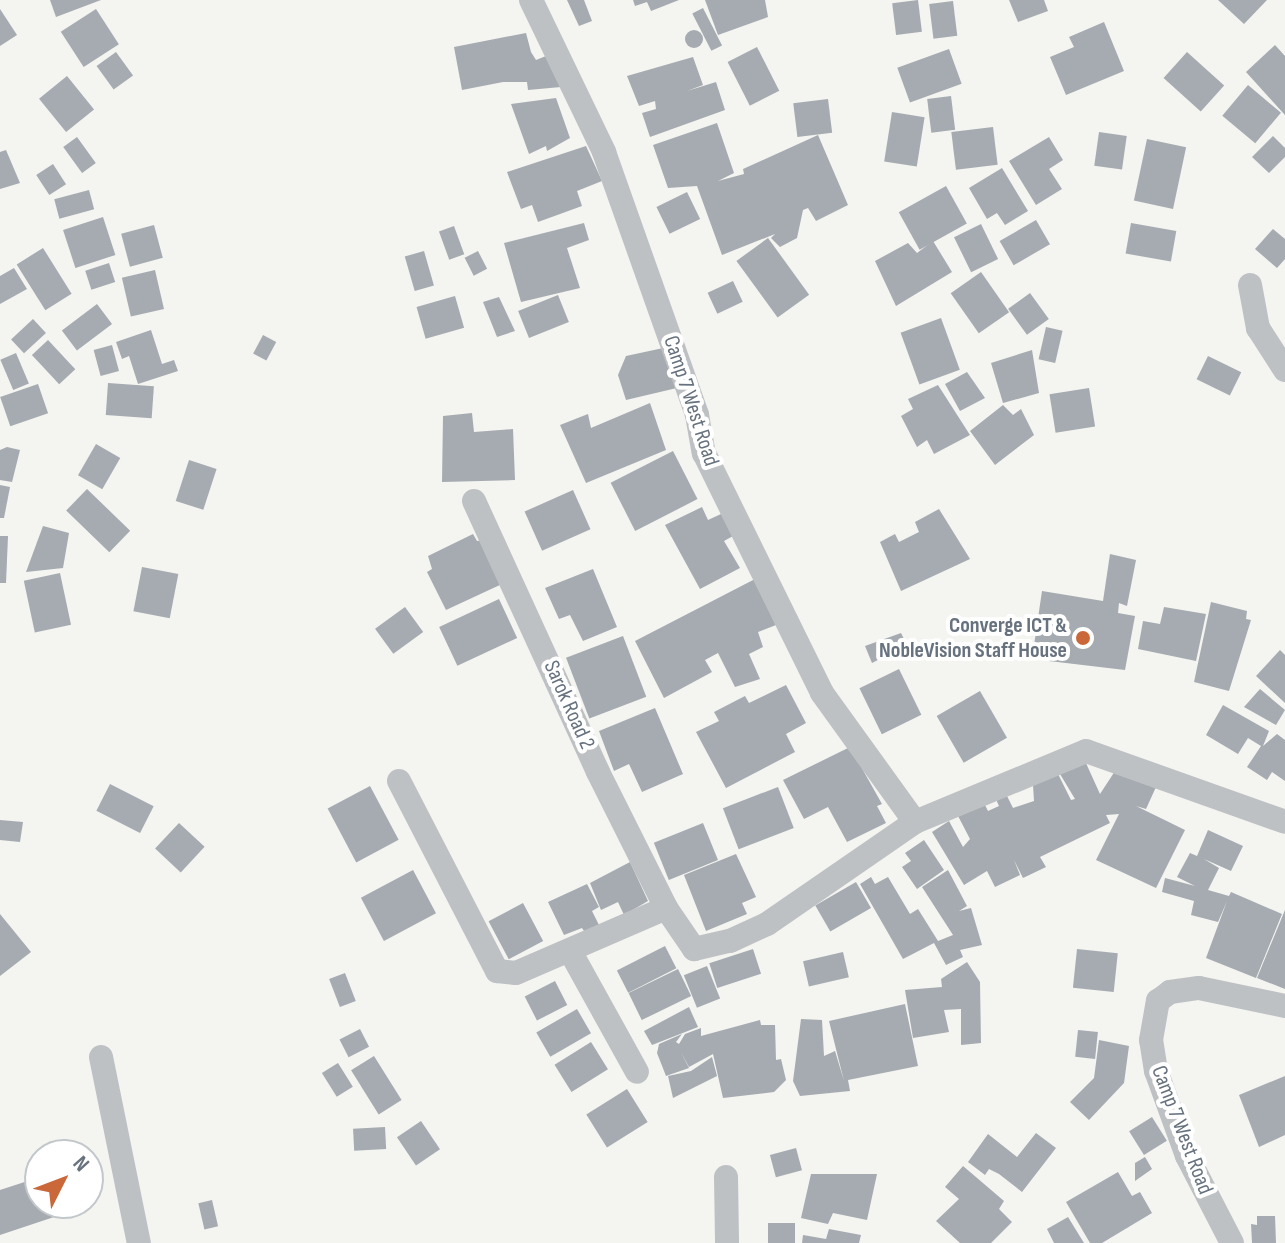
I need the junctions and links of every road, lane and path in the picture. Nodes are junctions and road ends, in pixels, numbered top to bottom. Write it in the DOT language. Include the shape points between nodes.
graph roads {
  1 [pos="531,0"];
  2 [pos="1250,285"];
  3 [pos="1285,370"];
  4 [pos="474,501"];
  5 [pos="399,781"];
  6 [pos="915,822"];
  7 [pos="1285,822"];
  8 [pos="666,908"];
  9 [pos="570,951"];
  10 [pos="1285,1006"];
  11 [pos="101,1057"];
  12 [pos="637,1072"];
  13 [pos="726,1177"];
  14 [pos="139,1243"];
  15 [pos="727,1243"];
  16 [pos="1232,1243"];
  1 -- 6 [label="street, Camp 7 West Road" via="604,152 697,415 704,453 822,693"];
  2 -- 3 [label="street" via="1258,328"];
  4 -- 8 [label="street, Sarok Road 2"];
  5 -- 9 [label="street" via="497,971 516,973"];
  6 -- 7 [label="street" via="1086,751"];
  6 -- 8 [label="street" via="767,924 730,941 694,949"];
  8 -- 9 [label="street"];
  9 -- 12 [label="street"];
  10 -- 16 [label="street, Camp 7 West Road" via="1199,988 1170,992 1158,1001 1151,1040 1156,1071 1187,1156"];
  11 -- 14 [label="street"];
  13 -- 15 [label="street"];
}
